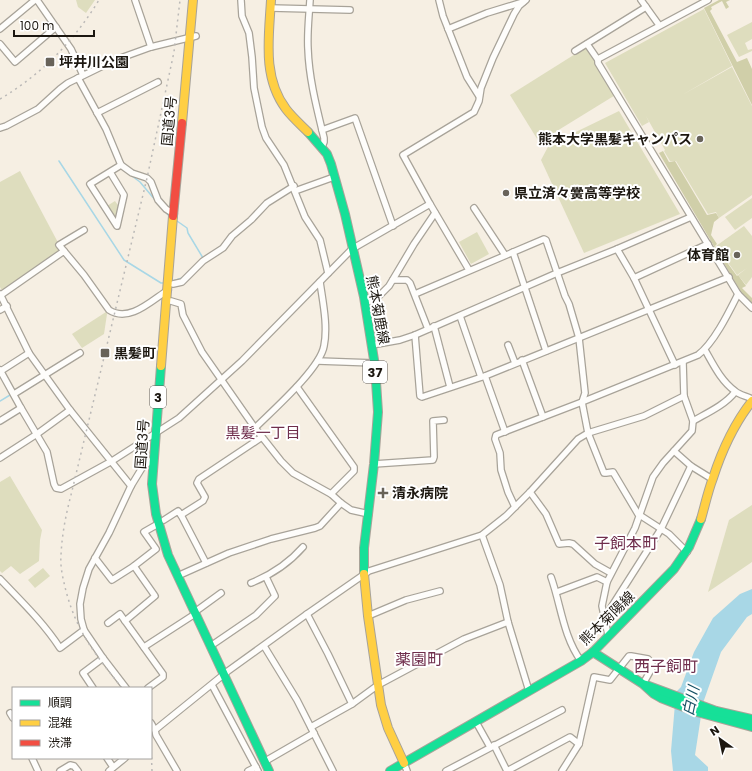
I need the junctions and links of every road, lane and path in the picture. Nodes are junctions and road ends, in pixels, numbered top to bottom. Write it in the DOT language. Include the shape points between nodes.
graph roads {
  1 [pos="36,0"];
  2 [pos="135,0"];
  3 [pos="193,0"];
  4 [pos="199,0"];
  5 [pos="241,0"];
  6 [pos="310,0"];
  7 [pos="439,0"];
  8 [pos="525,0"];
  9 [pos="641,0"];
  10 [pos="708,0"];
  11 [pos="700,2"];
  12 [pos="271,4"];
  13 [pos="646,7"];
  14 [pos="309,10"];
  15 [pos="350,10"];
  16 [pos="660,25"];
  17 [pos="56,28"];
  18 [pos="0,29"];
  19 [pos="448,29"];
  20 [pos="193,37"];
  21 [pos="0,44"];
  22 [pos="587,44"];
  23 [pos="152,47"];
  24 [pos="576,50"];
  25 [pos="598,60"];
  26 [pos="80,77"];
  27 [pos="158,82"];
  28 [pos="479,96"];
  29 [pos="97,112"];
  30 [pos="0,128"];
  31 [pos="322,130"];
  32 [pos="322,147"];
  33 [pos="120,166"];
  34 [pos="110,172"];
  35 [pos="334,176"];
  36 [pos="295,189"];
  37 [pos="430,204"];
  38 [pos="474,208"];
  39 [pos="435,213"];
  40 [pos="174,214"];
  41 [pos="691,217"];
  42 [pos="393,226"];
  43 [pos="84,230"];
  44 [pos="708,244"];
  45 [pos="352,249"];
  46 [pos="617,249"];
  47 [pos="64,251"];
  48 [pos="513,252"];
  49 [pos="505,255"];
  50 [pos="470,270"];
  51 [pos="328,273"];
  52 [pos="557,273"];
  53 [pos="729,277"];
  54 [pos="634,278"];
  55 [pos="393,280"];
  56 [pos="320,282"];
  57 [pos="171,287"];
  58 [pos="524,288"];
  59 [pos="0,294"];
  60 [pos="415,294"];
  61 [pos="738,294"];
  62 [pos="171,301"];
  63 [pos="365,303"];
  64 [pos="7,306"];
  65 [pos="752,308"];
  66 [pos="0,310"];
  67 [pos="648,310"];
  68 [pos="460,316"];
  69 [pos="434,326"];
  70 [pos="428,329"];
  71 [pos="415,335"];
  72 [pos="579,338"];
  73 [pos="372,345"];
  74 [pos="508,345"];
  75 [pos="705,350"];
  76 [pos="546,351"];
  77 [pos="29,353"];
  78 [pos="80,353"];
  79 [pos="522,360"];
  80 [pos="318,361"];
  81 [pos="683,362"];
  82 [pos="374,363"];
  83 [pos="515,363"];
  84 [pos="674,365"];
  85 [pos="0,370"];
  86 [pos="45,374"];
  87 [pos="483,376"];
  88 [pos="2,380"];
  89 [pos="221,381"];
  90 [pos="297,386"];
  91 [pos="450,387"];
  92 [pos="735,392"];
  93 [pos="14,394"];
  94 [pos="684,396"];
  95 [pos="752,400"];
  96 [pos="582,402"];
  97 [pos="21,408"];
  98 [pos="70,410"];
  99 [pos="543,417"];
  100 [pos="444,420"];
  101 [pos="0,421"];
  102 [pos="693,421"];
  103 [pos="255,428"];
  104 [pos="158,432"];
  105 [pos="505,432"];
  106 [pos="588,433"];
  107 [pos="37,434"];
  108 [pos="262,437"];
  109 [pos="160,445"];
  110 [pos="674,451"];
  111 [pos="0,458"];
  112 [pos="153,459"];
  113 [pos="112,461"];
  114 [pos="374,464"];
  115 [pos="691,466"];
  116 [pos="712,479"];
  117 [pos="131,486"];
  118 [pos="530,492"];
  119 [pos="330,494"];
  120 [pos="341,503"];
  121 [pos="515,507"];
  122 [pos="369,514"];
  123 [pos="181,515"];
  124 [pos="640,516"];
  125 [pos="161,522"];
  126 [pos="661,529"];
  127 [pos="482,535"];
  128 [pos="303,547"];
  129 [pos="687,552"];
  130 [pos="95,558"];
  131 [pos="206,563"];
  132 [pos="134,566"];
  133 [pos="611,573"];
  134 [pos="182,574"];
  135 [pos="364,574"];
  136 [pos="266,577"];
  137 [pos="551,577"];
  138 [pos="0,579"];
  139 [pos="607,582"];
  140 [pos="251,583"];
  141 [pos="440,591"];
  142 [pos="556,592"];
  143 [pos="221,593"];
  144 [pos="197,611"];
  145 [pos="306,614"];
  146 [pos="368,616"];
  147 [pos="605,617"];
  148 [pos="125,621"];
  149 [pos="508,622"];
  150 [pos="108,623"];
  151 [pos="84,630"];
  152 [pos="608,635"];
  153 [pos="215,643"];
  154 [pos="264,646"];
  155 [pos="144,647"];
  156 [pos="593,652"];
  157 [pos="103,658"];
  158 [pos="581,661"];
  159 [pos="618,669"];
  160 [pos="226,673"];
  161 [pos="643,684"];
  162 [pos="212,685"];
  163 [pos="378,685"];
  164 [pos="92,687"];
  165 [pos="125,687"];
  166 [pos="149,687"];
  167 [pos="530,691"];
  168 [pos="662,694"];
  169 [pos="352,704"];
  170 [pos="562,710"];
  171 [pos="10,713"];
  172 [pos="12,716"];
  173 [pos="752,719"];
  174 [pos="476,722"];
  175 [pos="752,727"];
  176 [pos="313,730"];
  177 [pos="154,734"];
  178 [pos="579,744"];
  179 [pos="492,746"];
  180 [pos="32,759"];
  181 [pos="107,759"];
  182 [pos="124,759"];
  183 [pos="270,759"];
  184 [pos="406,767"];
  185 [pos="257,769"];
  186 [pos="110,770"];
  187 [pos="38,771"];
  188 [pos="60,771"];
  189 [pos="78,771"];
  190 [pos="177,771"];
  191 [pos="248,771"];
  192 [pos="269,771"];
  193 [pos="274,771"];
  194 [pos="333,771"];
  195 [pos="390,771"];
  196 [pos="446,771"];
  197 [pos="507,771"];
  198 [pos="562,771"];
  1 -- 17 [label="street"];
  1 -- 18 [label="street"];
  2 -- 23 [label="street"];
  3 -- 20 [label="main road, 国道3号 / 3"];
  4 -- 20 [label="main road, 国道3号 / 3"];
  5 -- 36 [label="street" via="242,16 249,34 254,88 262,127"];
  6 -- 14 [label="street"];
  7 -- 19 [label="street"];
  8 -- 19 [label="street"];
  8 -- 28 [label="street" via="514,14 493,58"];
  9 -- 13 [label="street"];
  10 -- 11 [label="street"];
  11 -- 16 [label="street"];
  12 -- 14 [label="street"];
  12 -- 32 [label="main road, 熊本菊鹿線 / 37" via="268,58 274,88 286,109"];
  13 -- 16 [label="street"];
  13 -- 22 [label="street"];
  14 -- 15 [label="street"];
  14 -- 31 [label="street" via="308,51"];
  16 -- 25 [label="street"];
  17 -- 21 [label="street" via="16,62"];
  17 -- 26 [label="street" via="71,49"];
  19 -- 28 [label="street" via="467,77"];
  20 -- 23 [label="street"];
  20 -- 40 [label="main road, 国道3号 / 3"];
  20 -- 57 [label="main road, 国道3号 / 3"];
  22 -- 24 [label="street"];
  22 -- 25 [label="street"];
  23 -- 26 [label="street" via="114,60"];
  25 -- 41 [label="street"];
  26 -- 29 [label="street"];
  26 -- 30 [label="street" via="60,89 38,109"];
  27 -- 29 [label="street"];
  28 -- 37 [label="street" via="474,112 403,155"];
  29 -- 33 [label="street"];
  31 -- 32 [label="street"];
  31 -- 42 [label="street" via="355,118"];
  32 -- 35 [label="main road, 熊本菊鹿線 / 37"];
  33 -- 34 [label="street"];
  33 -- 40 [label="street" via="147,178 158,200"];
  34 -- 34 [label="street" via="90,184 117,226 124,195"];
  35 -- 36 [label="street"];
  35 -- 45 [label="main road, 熊本菊鹿線 / 37"];
  36 -- 51 [label="street" via="306,217 320,240"];
  36 -- 57 [label="street" via="267,203 223,248 203,261 182,282"];
  37 -- 39 [label="street"];
  37 -- 42 [label="street"];
  38 -- 49 [label="street"];
  39 -- 50 [label="street"];
  39 -- 55 [label="street"];
  40 -- 57 [label="main road, 国道3号 / 3"];
  41 -- 44 [label="street"];
  41 -- 46 [label="street"];
  42 -- 45 [label="street"];
  43 -- 47 [label="street" via="59,245"];
  44 -- 53 [label="street"];
  44 -- 54 [label="street"];
  45 -- 51 [label="street"];
  45 -- 63 [label="main road, 熊本菊鹿線 / 37"];
  46 -- 52 [label="street"];
  46 -- 54 [label="street"];
  47 -- 57 [label="street" via="109,310 114,313 133,312"];
  47 -- 59 [label="street"];
  48 -- 49 [label="street"];
  48 -- 52 [label="street" via="544,239"];
  48 -- 58 [label="street"];
  49 -- 50 [label="street"];
  50 -- 60 [label="street"];
  51 -- 56 [label="street"];
  52 -- 58 [label="street"];
  52 -- 72 [label="street"];
  53 -- 61 [label="street"];
  53 -- 67 [label="street"];
  54 -- 67 [label="street"];
  55 -- 60 [label="street" via="407,280"];
  55 -- 63 [label="street" via="376,299"];
  56 -- 80 [label="street" via="325,327 322,356"];
  56 -- 89 [label="street"];
  57 -- 62 [label="main road, 国道3号 / 3"];
  57 -- 104 [label="main road, 国道3号 / 3"];
  58 -- 68 [label="street"];
  58 -- 76 [label="street"];
  59 -- 64 [label="street"];
  60 -- 70 [label="street"];
  61 -- 65 [label="street"];
  61 -- 75 [label="street"];
  62 -- 89 [label="street" via="181,304 183,315 202,352"];
  62 -- 104 [label="main road, 国道3号 / 3"];
  63 -- 73 [label="main road, 熊本菊鹿線 / 37"];
  64 -- 66 [label="street"];
  64 -- 77 [label="street"];
  67 -- 72 [label="street"];
  67 -- 84 [label="street"];
  68 -- 69 [label="street"];
  68 -- 87 [label="street"];
  69 -- 70 [label="street"];
  69 -- 91 [label="street"];
  70 -- 71 [label="street"];
  71 -- 73 [label="street"];
  71 -- 91 [label="street" via="420,396"];
  72 -- 76 [label="street"];
  72 -- 96 [label="street" via="585,393"];
  73 -- 82 [label="main road, 熊本菊鹿線 / 37"];
  74 -- 83 [label="street"];
  75 -- 81 [label="street"];
  75 -- 92 [label="street" via="720,376"];
  76 -- 79 [label="street"];
  77 -- 85 [label="street"];
  77 -- 86 [label="street"];
  78 -- 86 [label="street"];
  79 -- 83 [label="street"];
  79 -- 99 [label="street"];
  80 -- 82 [label="street"];
  80 -- 90 [label="street"];
  81 -- 84 [label="street"];
  81 -- 94 [label="street"];
  82 -- 114 [label="main road, 熊本菊鹿線 / 37" via="378,412"];
  83 -- 87 [label="street"];
  84 -- 96 [label="street"];
  85 -- 88 [label="street"];
  86 -- 93 [label="street"];
  86 -- 98 [label="street"];
  87 -- 91 [label="street"];
  87 -- 105 [label="street"];
  88 -- 93 [label="street"];
  89 -- 103 [label="street"];
  89 -- 104 [label="street" via="179,418"];
  90 -- 103 [label="street"];
  90 -- 119 [label="street" via="354,467 354,471"];
  92 -- 95 [label="street"];
  92 -- 102 [label="street" via="724,403"];
  93 -- 97 [label="street"];
  94 -- 102 [label="street"];
  94 -- 106 [label="street" via="644,416"];
  95 -- 116 [label="main road, 熊本菊陽線" via="734,427"];
  96 -- 99 [label="street"];
  96 -- 106 [label="street"];
  97 -- 101 [label="street"];
  97 -- 107 [label="street"];
  98 -- 107 [label="street"];
  98 -- 113 [label="street"];
  99 -- 105 [label="street"];
  100 -- 114 [label="street" via="433,421 432,460"];
  102 -- 110 [label="street" via="692,432"];
  103 -- 108 [label="street"];
  104 -- 109 [label="main road, 国道3号 / 3"];
  104 -- 112 [label="main road, 国道3号 / 3"];
  104 -- 113 [label="street"];
  105 -- 121 [label="street" via="496,435 495,439 500,453 501,470"];
  106 -- 118 [label="street" via="578,439"];
  106 -- 124 [label="street" via="604,472 613,472"];
  107 -- 111 [label="street"];
  107 -- 113 [label="street" via="47,452 56,488 68,486"];
  108 -- 119 [label="street" via="293,473"];
  108 -- 123 [label="street" via="199,479 197,483 205,498"];
  109 -- 112 [label="street"];
  109 -- 125 [label="main road, 国道3号 / 3" via="158,473"];
  110 -- 115 [label="street"];
  110 -- 124 [label="street" via="653,477"];
  112 -- 117 [label="street" via="142,468"];
  112 -- 125 [label="main road, 国道3号 / 3" via="152,484 156,514"];
  113 -- 117 [label="street"];
  114 -- 122 [label="main road, 熊本菊鹿線 / 37"];
  115 -- 116 [label="street"];
  115 -- 126 [label="street"];
  116 -- 129 [label="main road, 熊本菊陽線" via="703,515"];
  117 -- 130 [label="street"];
  118 -- 121 [label="street"];
  118 -- 133 [label="street" via="546,514 559,544 573,544 595,564"];
  119 -- 120 [label="street"];
  120 -- 122 [label="street" via="351,510"];
  120 -- 131 [label="street" via="320,526 271,539"];
  121 -- 127 [label="street"];
  122 -- 135 [label="main road, 熊本菊鹿線 / 37" via="364,548"];
  123 -- 125 [label="street" via="178,511"];
  123 -- 131 [label="street"];
  124 -- 126 [label="street"];
  124 -- 133 [label="street"];
  125 -- 132 [label="street" via="144,532 156,549"];
  125 -- 134 [label="main road, 国道3号 / 3"];
  125 -- 144 [label="main road, 国道3号 / 3" via="168,555"];
  126 -- 129 [label="street"];
  126 -- 147 [label="street"];
  127 -- 135 [label="street"];
  127 -- 149 [label="street" via="500,585"];
  128 -- 136 [label="street"];
  129 -- 152 [label="main road, 熊本菊陽線" via="666,577"];
  130 -- 132 [label="street" via="112,580"];
  130 -- 151 [label="street" via="83,588 80,610"];
  131 -- 134 [label="street"];
  132 -- 148 [label="street" via="155,596"];
  133 -- 139 [label="street"];
  134 -- 144 [label="main road, 国道3号 / 3"];
  135 -- 145 [label="street"];
  135 -- 146 [label="main road, 熊本菊鹿線 / 37"];
  136 -- 140 [label="street"];
  136 -- 153 [label="street" via="275,596 256,615"];
  137 -- 142 [label="street"];
  138 -- 151 [label="street" via="36,616 60,648"];
  139 -- 142 [label="street" via="597,577"];
  139 -- 147 [label="street" via="602,606"];
  141 -- 146 [label="street" via="406,600"];
  142 -- 158 [label="street" via="567,634 573,650"];
  143 -- 144 [label="street"];
  144 -- 153 [label="main road, 国道3号 / 3"];
  144 -- 155 [label="street"];
  144 -- 160 [label="main road, 国道3号 / 3"];
  145 -- 154 [label="street"];
  145 -- 169 [label="street"];
  146 -- 163 [label="main road, 熊本菊鹿線 / 37"];
  147 -- 152 [label="street"];
  148 -- 150 [label="street" via="120,614"];
  148 -- 155 [label="street"];
  149 -- 163 [label="street" via="464,640"];
  149 -- 167 [label="street"];
  151 -- 157 [label="street"];
  152 -- 156 [label="main road, 熊本菊陽線"];
  153 -- 160 [label="main road, 国道3号 / 3"];
  154 -- 160 [label="street"];
  154 -- 176 [label="street"];
  155 -- 166 [label="street" via="164,674"];
  156 -- 158 [label="main road, 熊本菊陽線"];
  156 -- 159 [label="main road"];
  157 -- 164 [label="street" via="83,673"];
  157 -- 165 [label="street"];
  158 -- 167 [label="main road, 熊本菊陽線"];
  159 -- 161 [label="main road"];
  159 -- 161 [label="street" via="629,656 648,659 652,668"];
  159 -- 178 [label="street" via="610,680 594,677"];
  160 -- 162 [label="street"];
  160 -- 183 [label="main road, 国道3号 / 3"];
  160 -- 192 [label="main road, 国道3号 / 3"];
  161 -- 168 [label="main road"];
  162 -- 177 [label="street"];
  162 -- 185 [label="street"];
  163 -- 169 [label="street"];
  163 -- 184 [label="main road, 熊本菊鹿線 / 37" via="388,728"];
  167 -- 174 [label="main road, 熊本菊陽線"];
  168 -- 173 [label="main road"];
  168 -- 175 [label="main road" via="697,712"];
  169 -- 176 [label="street"];
  170 -- 179 [label="street"];
  171 -- 172 [label="street"];
  174 -- 179 [label="street"];
  174 -- 184 [label="main road, 熊本菊陽線"];
  176 -- 183 [label="street"];
  176 -- 194 [label="street"];
  177 -- 190 [label="street"];
  178 -- 197 [label="street" via="570,737"];
  178 -- 198 [label="street"];
  179 -- 196 [label="street"];
  179 -- 197 [label="street"];
  180 -- 187 [label="street"];
  181 -- 186 [label="street"];
  182 -- 186 [label="street"];
  183 -- 193 [label="main road, 国道3号 / 3"];
  184 -- 195 [label="main road, 熊本菊陽線"];
  185 -- 191 [label="street"];
  188 -- 189 [label="street" via="70,765"];
}
